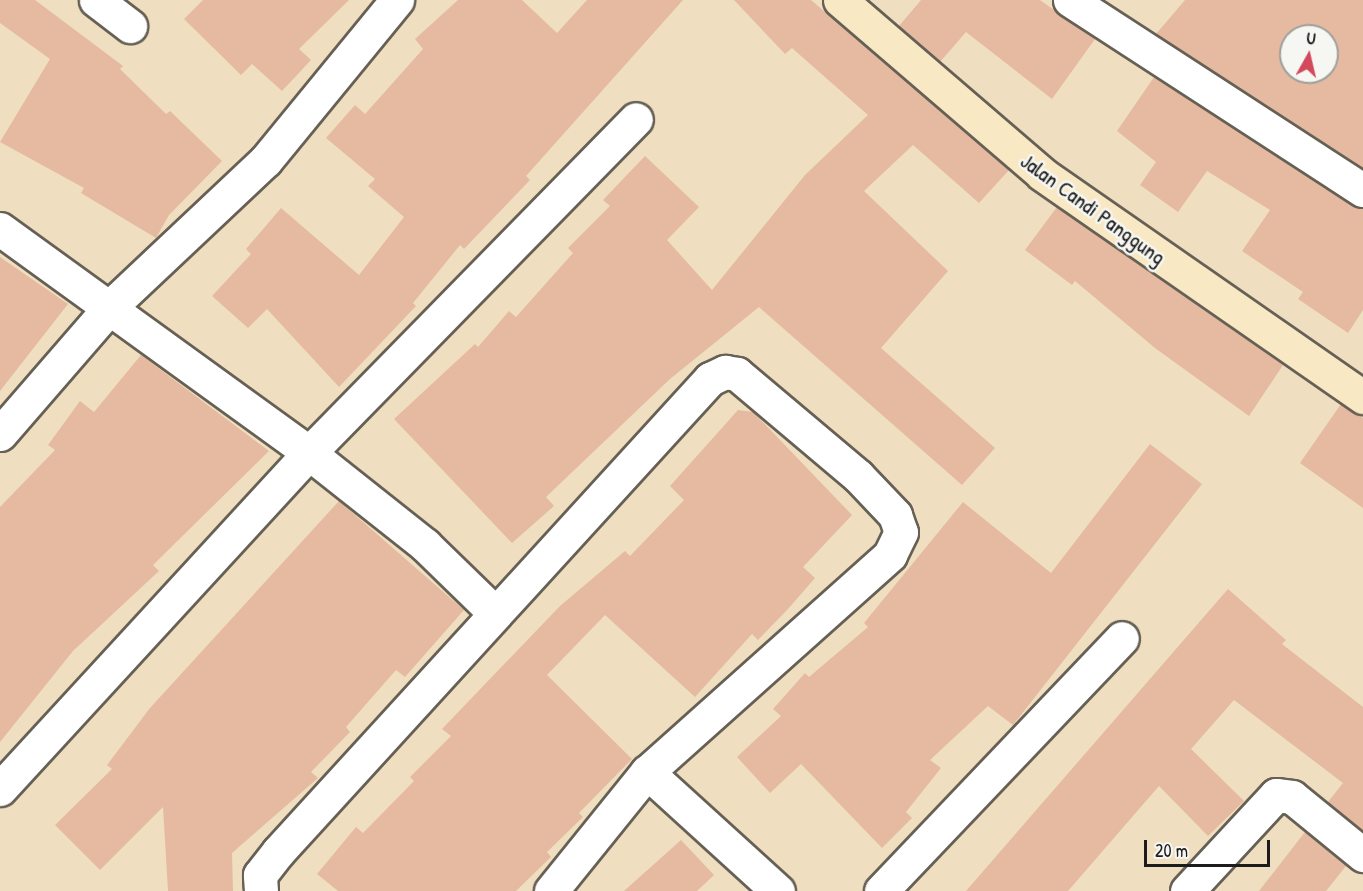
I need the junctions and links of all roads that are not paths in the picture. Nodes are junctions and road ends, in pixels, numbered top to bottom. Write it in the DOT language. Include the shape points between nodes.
graph roads {
  1 [pos="96,0"];
  2 [pos="840,0"];
  3 [pos="1070,0"];
  4 [pos="391,2"];
  5 [pos="130,26"];
  6 [pos="636,119"];
  7 [pos="1363,190"];
  8 [pos="0,229"];
  9 [pos="110,307"];
  10 [pos="1363,397"];
  11 [pos="0,434"];
  12 [pos="309,453"];
  13 [pos="495,613"];
  14 [pos="1122,638"];
  15 [pos="647,772"];
  16 [pos="0,789"];
  17 [pos="1363,855"];
  18 [pos="261,891"];
  19 [pos="550,891"];
  20 [pos="778,891"];
  21 [pos="881,891"];
  22 [pos="1186,891"];
  1 -- 5 [label="street"];
  2 -- 10 [label="main road, Jalan Candi Panggung" via="1041,174"];
  3 -- 7 [label="street"];
  4 -- 9 [label="street" via="266,160"];
  6 -- 12 [label="street"];
  8 -- 9 [label="street"];
  9 -- 11 [label="street"];
  9 -- 12 [label="street"];
  12 -- 13 [label="street" via="425,545"];
  12 -- 16 [label="street"];
  13 -- 15 [label="street" via="710,379 725,372 737,374 888,507 901,532 890,555"];
  13 -- 18 [label="street" via="271,861 260,875"];
  14 -- 21 [label="street"];
  15 -- 19 [label="street"];
  15 -- 20 [label="street"];
  17 -- 22 [label="street" via="1297,800 1276,795"];
}
